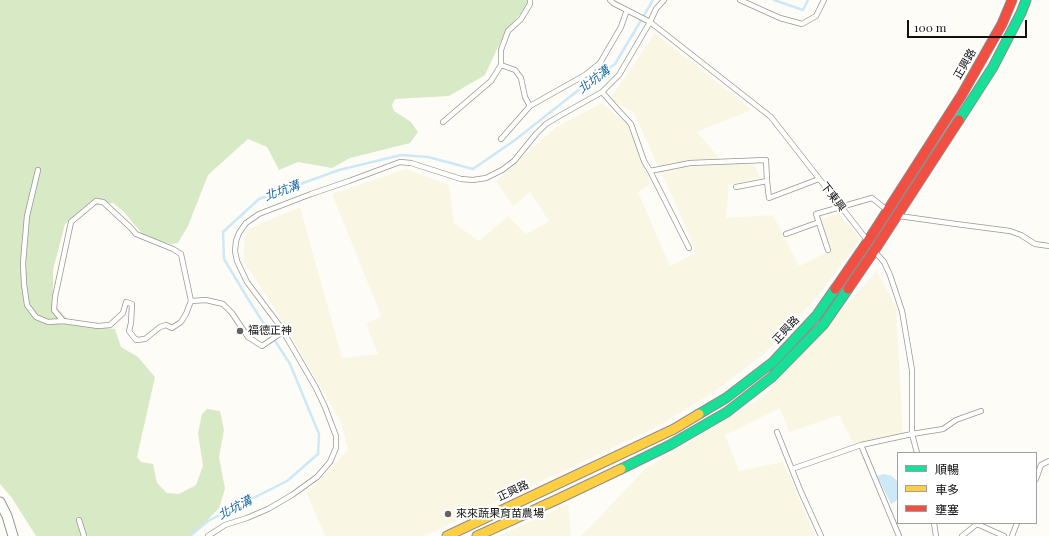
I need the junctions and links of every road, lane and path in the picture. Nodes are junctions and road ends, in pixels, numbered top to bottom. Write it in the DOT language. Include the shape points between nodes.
graph roads {
  1 [pos="530,0"];
  2 [pos="610,0"];
  3 [pos="664,0"];
  4 [pos="740,0"];
  5 [pos="824,0"];
  6 [pos="1012,0"];
  7 [pos="1026,0"];
  8 [pos="627,10"];
  9 [pos="649,22"];
  10 [pos="501,65"];
  11 [pos="602,92"];
  12 [pos="530,106"];
  13 [pos="443,122"];
  14 [pos="501,139"];
  15 [pos="38,170"];
  16 [pos="650,171"];
  17 [pos="819,179"];
  18 [pos="767,181"];
  19 [pos="736,187"];
  20 [pos="841,207"];
  21 [pos="888,211"];
  22 [pos="898,215"];
  23 [pos="819,222"];
  24 [pos="786,234"];
  25 [pos="868,241"];
  26 [pos="1049,246"];
  27 [pos="689,248"];
  28 [pos="828,250"];
  29 [pos="874,251"];
  30 [pos="191,300"];
  31 [pos="63,321"];
  32 [pos="283,331"];
  33 [pos="981,411"];
  34 [pos="778,432"];
  35 [pos="912,434"];
  36 [pos="861,445"];
  37 [pos="917,452"];
  38 [pos="1049,461"];
  39 [pos="792,469"];
  40 [pos="1037,476"];
  41 [pos="0,502"];
  42 [pos="3,518"];
  43 [pos="79,520"];
  44 [pos="934,524"];
  45 [pos="1017,524"];
  46 [pos="13,536"];
  47 [pos="84,536"];
  48 [pos="208,536"];
  49 [pos="447,536"];
  50 [pos="477,536"];
  51 [pos="821,536"];
  52 [pos="899,536"];
  53 [pos="936,536"];
  54 [pos="962,536"];
  55 [pos="1004,536"];
  56 [pos="1012,536"];
  1 -- 10 [label="lane" via="521,19 508,32 502,50"];
  2 -- 8 [label="lane, 下東興"];
  3 -- 9 [label="lane"];
  4 -- 5 [label="lane" via="780,18 802,24 816,16"];
  6 -- 21 [label="main road, 正興路" via="1002,24 961,96"];
  7 -- 22 [label="main road, 正興路" via="993,67"];
  8 -- 9 [label="lane, 下東興"];
  8 -- 12 [label="lane" via="600,63 585,75"];
  9 -- 11 [label="lane" via="619,75"];
  9 -- 17 [label="lane, 下東興" via="771,117"];
  10 -- 12 [label="lane" via="515,70 521,78 525,97"];
  10 -- 13 [label="lane" via="491,80"];
  11 -- 16 [label="lane" via="631,124"];
  11 -- 32 [label="lane" via="546,124 514,161 486,178 461,179 400,162 260,214 246,224 236,241 237,261 247,282"];
  12 -- 14 [label="lane"];
  15 -- 31 [label="lane" via="27,216 23,263 27,305 36,318 48,322"];
  16 -- 18 [label="lane" via="690,163 766,160"];
  16 -- 27 [label="lane"];
  17 -- 18 [label="lane" via="768,198"];
  17 -- 20 [label="lane, 下東興"];
  18 -- 19 [label="lane"];
  20 -- 21 [label="lane" via="872,198"];
  20 -- 23 [label="lane" via="816,214"];
  20 -- 25 [label="lane, 下東興"];
  21 -- 22 [label="lane"];
  21 -- 25 [label="main road, 正興路"];
  22 -- 26 [label="lane" via="1010,230 1035,244"];
  22 -- 29 [label="main road, 正興路"];
  23 -- 24 [label="lane"];
  23 -- 28 [label="lane"];
  25 -- 29 [label="lane, 下東興"];
  25 -- 49 [label="main road, 正興路" via="817,315 772,362 726,398 674,429"];
  29 -- 35 [label="lane, 下東興" via="884,262 902,311 912,370"];
  29 -- 50 [label="main road, 正興路" via="823,325 772,377 728,412 670,445"];
  30 -- 31 [label="lane" via="180,322 172,328 166,325 160,327 145,339 136,340 129,331 132,304 126,302 123,312 110,325 98,326"];
  30 -- 31 [label="lane" via="181,254 136,234 104,202 96,201 71,222 55,297 54,310"];
  30 -- 32 [label="lane" via="223,304 248,337 262,346"];
  32 -- 48 [label="lane" via="319,394 336,436 336,448 330,462 317,477 292,495 268,509 225,525"];
  33 -- 35 [label="lane" via="956,420 943,429"];
  34 -- 39 [label="lane"];
  35 -- 36 [label="lane"];
  35 -- 37 [label="lane, 下東興"];
  36 -- 39 [label="lane"];
  36 -- 52 [label="lane"];
  38 -- 40 [label="lane" via="1042,465"];
  39 -- 51 [label="lane"];
  41 -- 42 [label="street"];
  42 -- 46 [label="street"];
  43 -- 47 [label="lane"];
  44 -- 53 [label="lane"];
  45 -- 56 [label="lane"];
  54 -- 55 [label="lane" via="977,524"];
}
